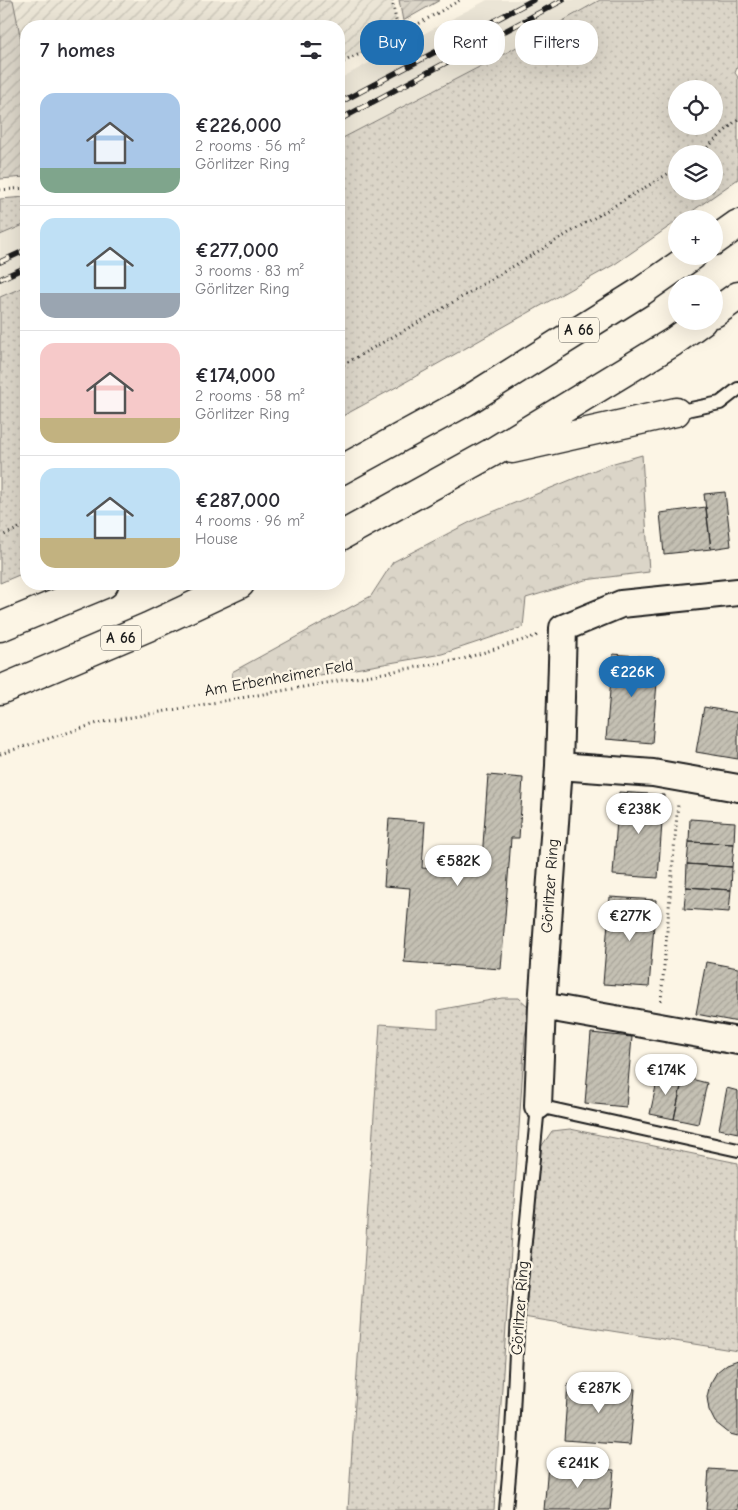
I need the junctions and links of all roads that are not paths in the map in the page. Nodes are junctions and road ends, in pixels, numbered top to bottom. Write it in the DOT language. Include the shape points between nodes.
graph roads {
  1 [pos="738,224"];
  2 [pos="723,235"];
  3 [pos="679,265"];
  4 [pos="738,296"];
  5 [pos="723,307"];
  6 [pos="690,330"];
  7 [pos="738,390"];
  8 [pos="676,412"];
  9 [pos="491,454"];
  10 [pos="345,468"];
  11 [pos="345,534"];
  12 [pos="90,590"];
  13 [pos="227,590"];
  14 [pos="738,592"];
  15 [pos="0,628"];
  16 [pos="0,690"];
  17 [pos="558,766"];
  18 [pos="738,788"];
  19 [pos="542,1006"];
  20 [pos="738,1041"];
  21 [pos="538,1106"];
  22 [pos="738,1150"];
  23 [pos="506,1510"];
  1 -- 2 [label="highway"];
  3 -- 10 [label="highway, A 66" via="465,402"];
  4 -- 5 [label="highway"];
  6 -- 9 [label="highway"];
  7 -- 8 [label="lane" via="720,403"];
  8 -- 9 [label="highway"];
  9 -- 11 [label="highway"];
  12 -- 15 [label="highway"];
  13 -- 16 [label="highway, A 66"];
  14 -- 17 [label="street, Görlitzer Ring" via="621,604 563,628"];
  17 -- 18 [label="street" via="652,773"];
  17 -- 19 [label="street, Görlitzer Ring"];
  19 -- 20 [label="street"];
  19 -- 21 [label="street, Görlitzer Ring"];
  21 -- 22 [label="lane"];
  21 -- 23 [label="lane, Görlitzer Ring" via="518,1314"];
}
